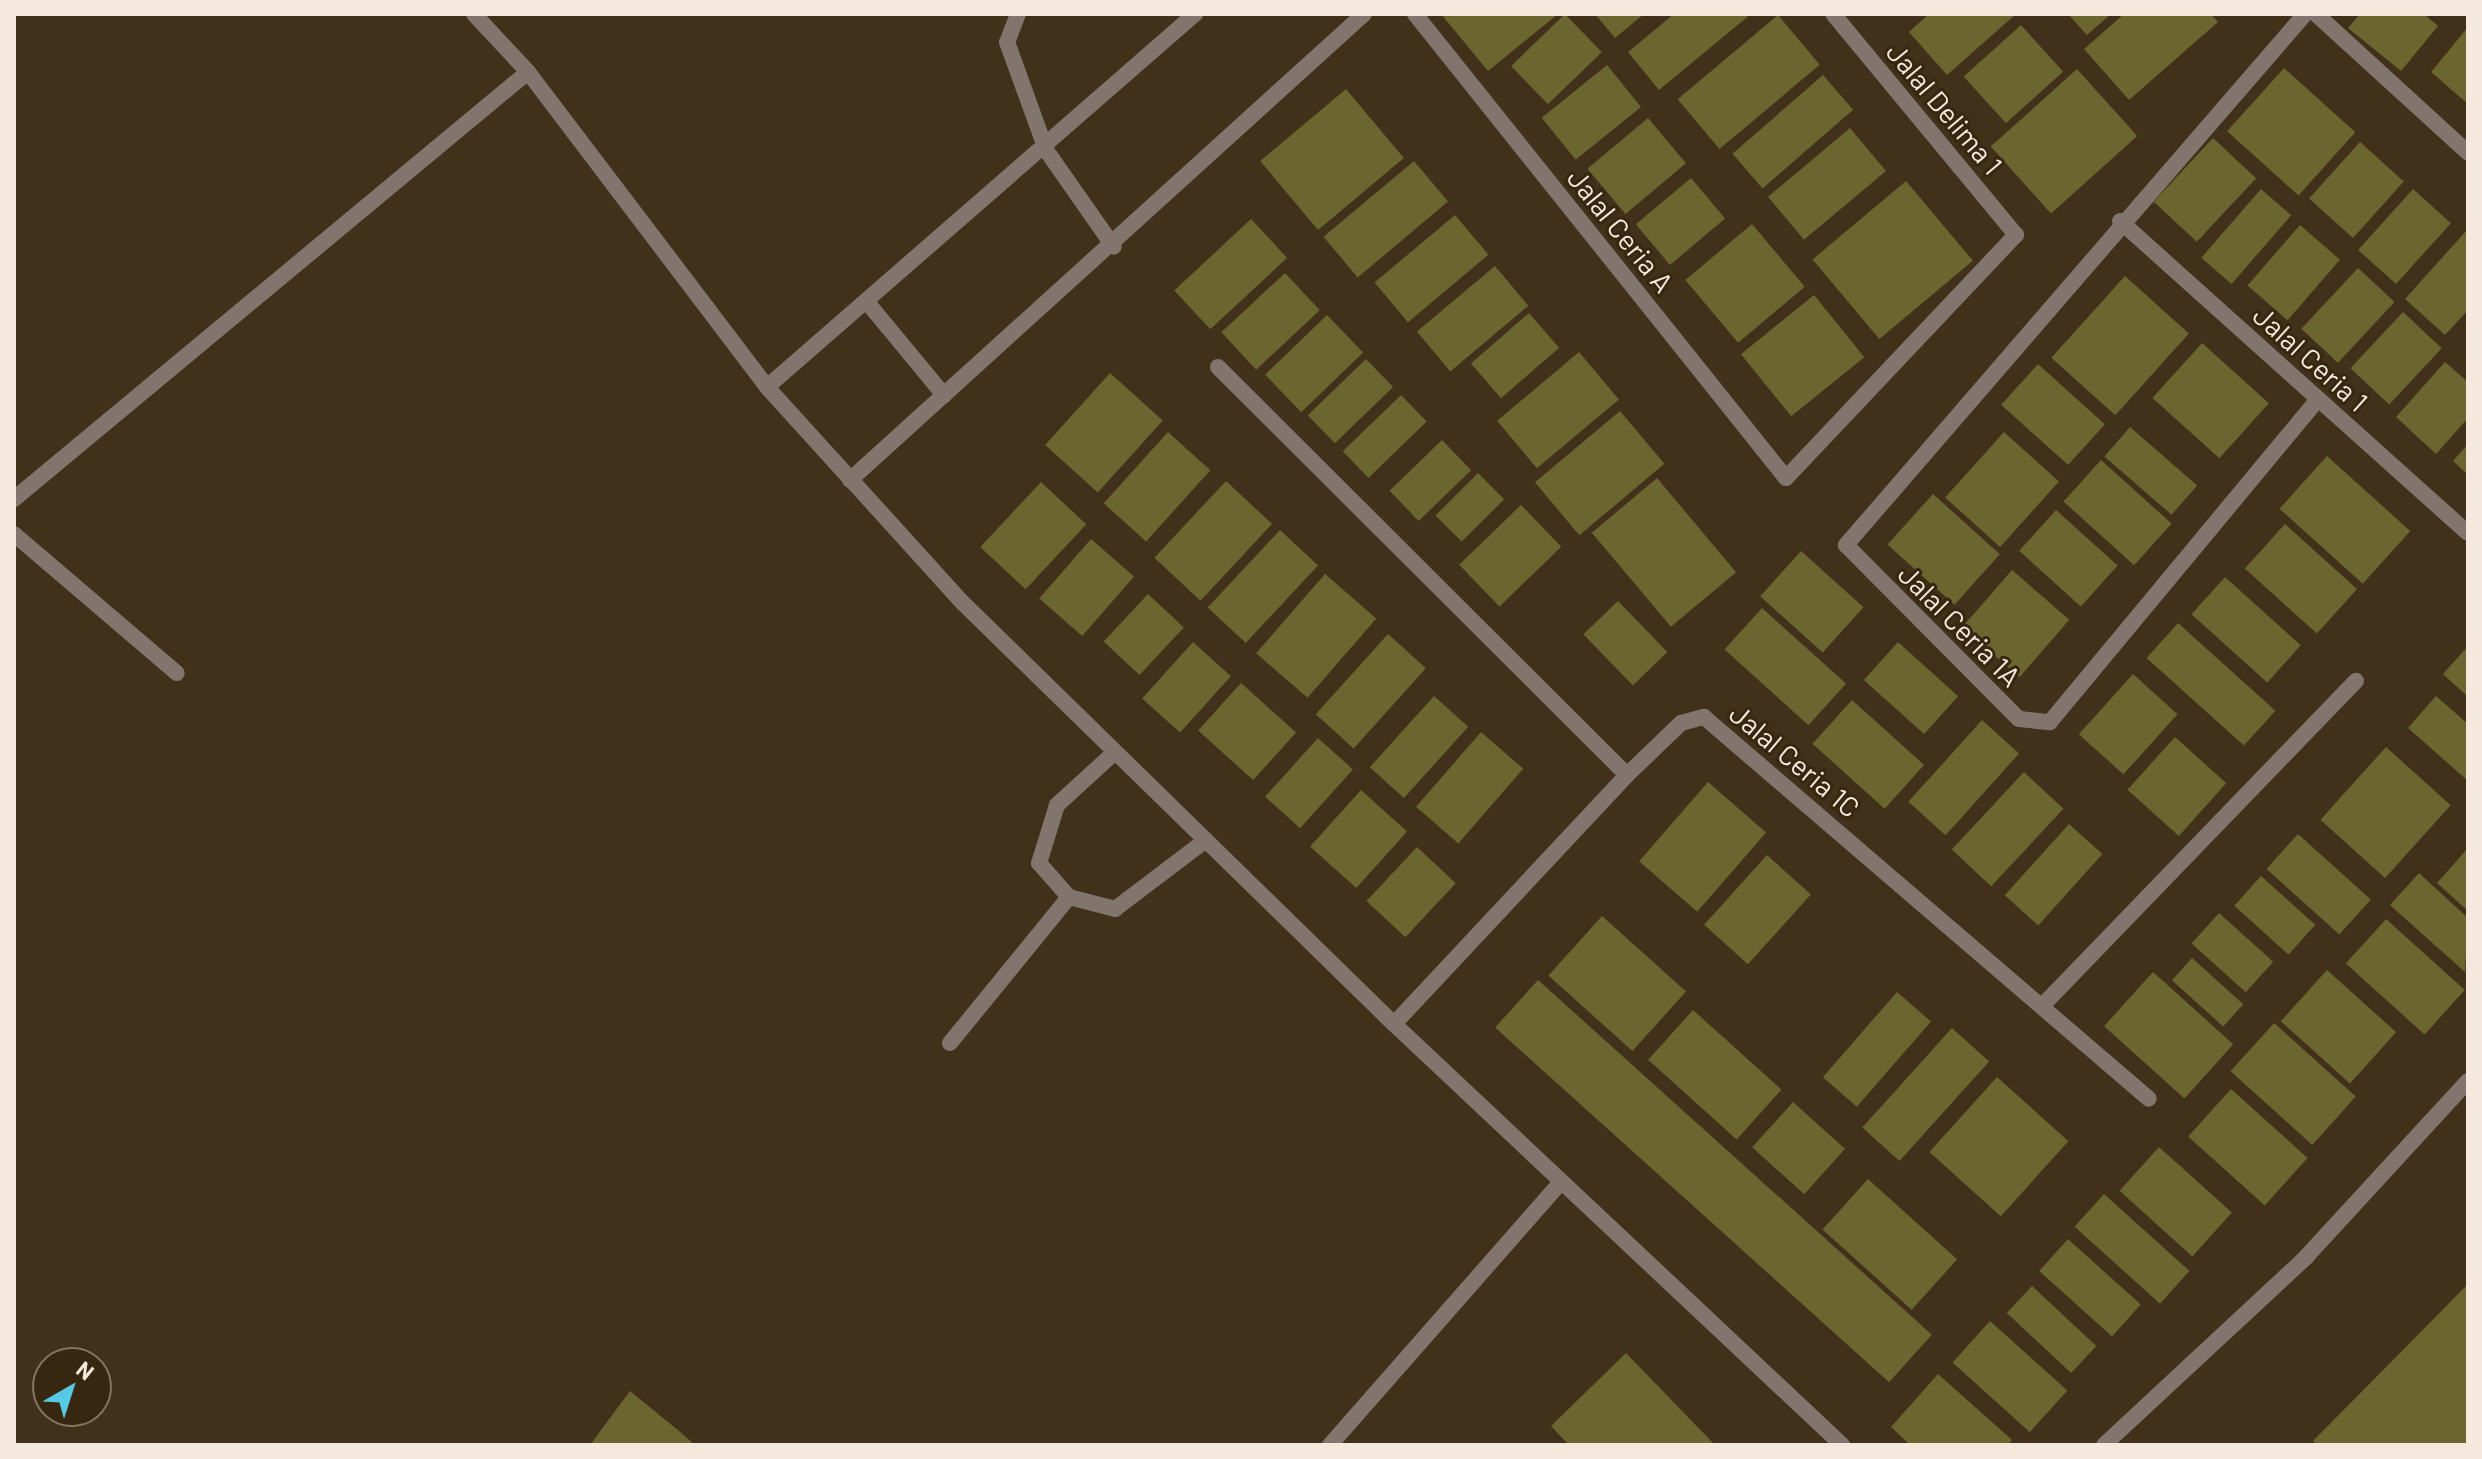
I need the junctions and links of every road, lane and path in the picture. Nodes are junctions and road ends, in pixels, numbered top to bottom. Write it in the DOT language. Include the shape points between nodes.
graph roads {
  1 [pos="474,14"];
  2 [pos="1018,14"];
  3 [pos="1195,14"];
  4 [pos="1364,14"];
  5 [pos="1415,14"];
  6 [pos="1833,14"];
  7 [pos="2305,14"];
  8 [pos="2316,14"];
  9 [pos="528,72"];
  10 [pos="1046,150"];
  11 [pos="2468,153"];
  12 [pos="2120,221"];
  13 [pos="2016,235"];
  14 [pos="1114,247"];
  15 [pos="867,302"];
  16 [pos="1218,367"];
  17 [pos="767,387"];
  18 [pos="944,395"];
  19 [pos="2318,399"];
  20 [pos="850,480"];
  21 [pos="14,499"];
  22 [pos="2468,533"];
  23 [pos="14,534"];
  24 [pos="177,673"];
  25 [pos="2356,681"];
  26 [pos="1115,752"];
  27 [pos="1627,775"];
  28 [pos="1206,840"];
  29 [pos="1069,897"];
  30 [pos="2042,1006"];
  31 [pos="1394,1024"];
  32 [pos="950,1043"];
  33 [pos="2468,1081"];
  34 [pos="2149,1099"];
  35 [pos="1560,1183"];
  36 [pos="1330,1445"];
  37 [pos="1842,1445"];
  38 [pos="2104,1445"];
  1 -- 9 [label="street"];
  2 -- 10 [label="street" via="1007,42"];
  3 -- 10 [label="street"];
  4 -- 14 [label="street"];
  5 -- 13 [label="street, Jalal Ceria A" via="1786,478"];
  6 -- 13 [label="street, Jalal Delima 1"];
  7 -- 12 [label="street"];
  8 -- 11 [label="street"];
  9 -- 17 [label="street"];
  9 -- 21 [label="street"];
  10 -- 14 [label="street"];
  10 -- 15 [label="street"];
  12 -- 19 [label="street, Jalal Ceria 1"];
  12 -- 19 [label="street, Jalal Ceria 1A" via="1846,545 2019,719 2050,722"];
  14 -- 18 [label="street"];
  15 -- 17 [label="street"];
  15 -- 18 [label="street"];
  16 -- 27 [label="street"];
  17 -- 20 [label="street"];
  18 -- 20 [label="street"];
  19 -- 22 [label="street, Jalal Ceria 1"];
  20 -- 26 [label="street"];
  23 -- 24 [label="street"];
  25 -- 30 [label="street"];
  26 -- 28 [label="street"];
  26 -- 29 [label="street" via="1057,805 1039,863"];
  27 -- 30 [label="street, Jalal Ceria 1C" via="1681,723 1704,717"];
  27 -- 31 [label="street, Jalal Ceria 1C"];
  28 -- 29 [label="street" via="1115,909"];
  28 -- 31 [label="street"];
  29 -- 32 [label="street"];
  30 -- 34 [label="street, Jalal Ceria 1C"];
  31 -- 35 [label="street"];
  33 -- 38 [label="street" via="2306,1257"];
  35 -- 36 [label="street"];
  35 -- 37 [label="street"];
}
